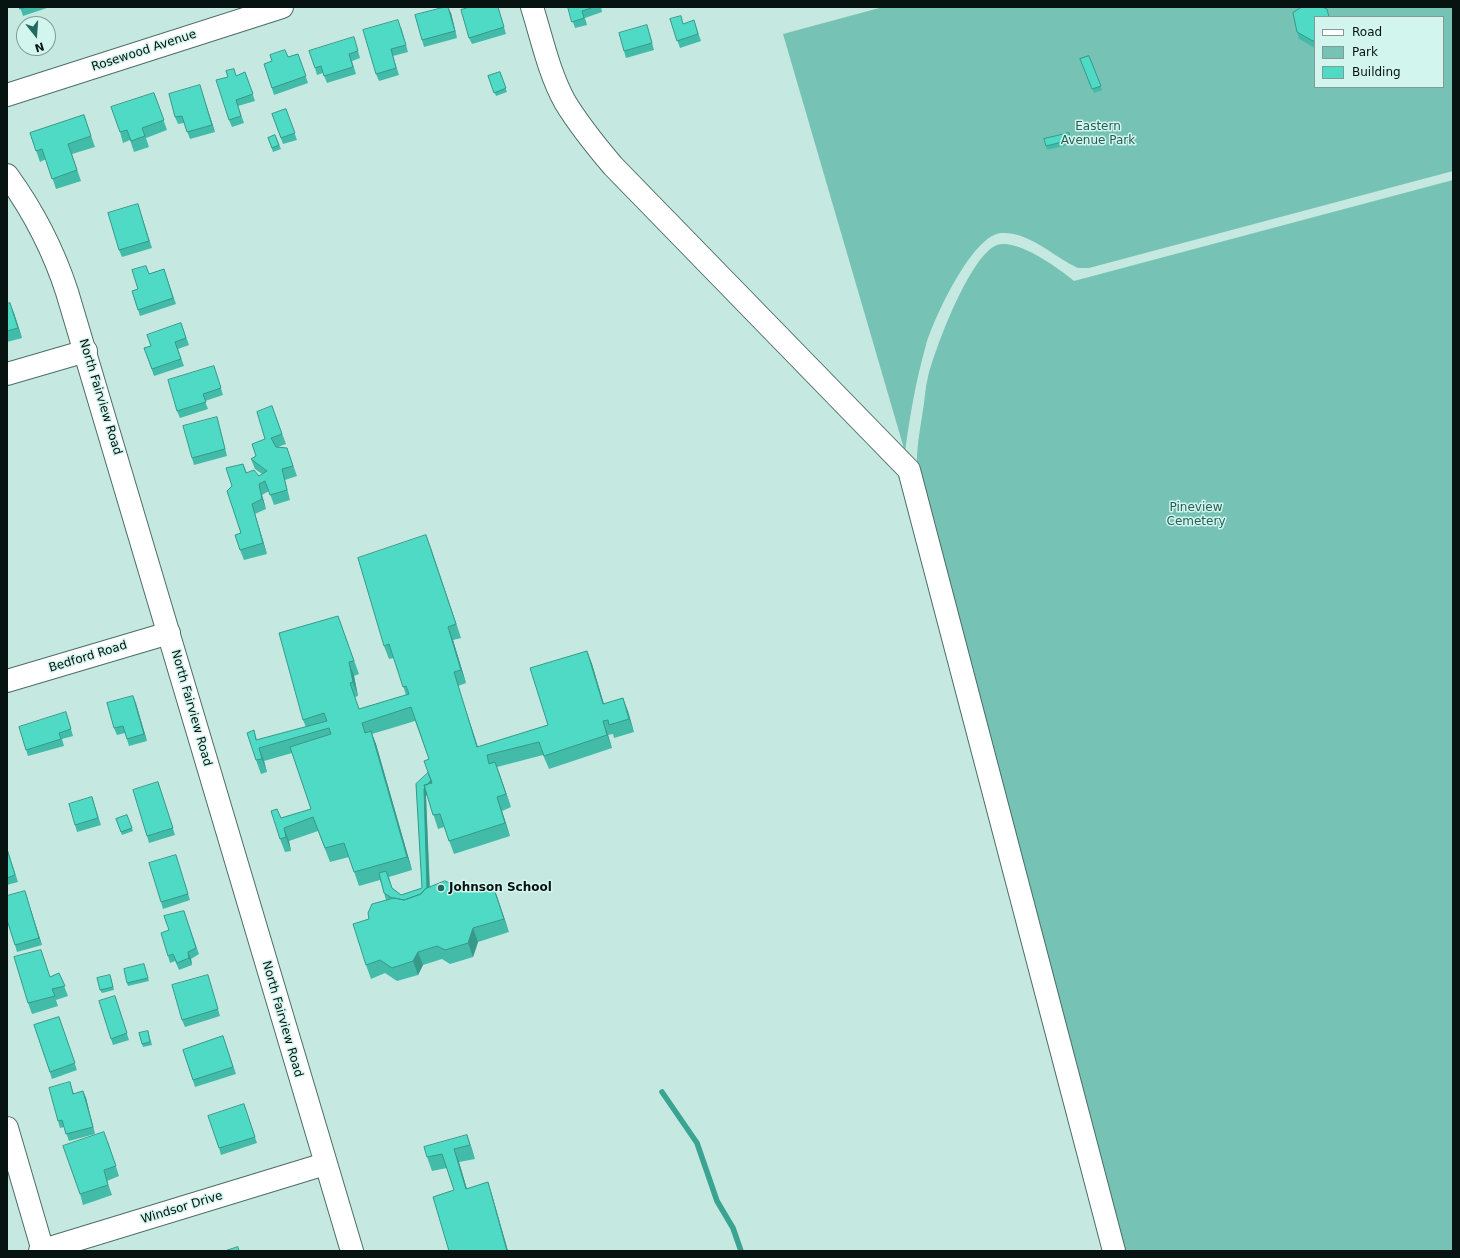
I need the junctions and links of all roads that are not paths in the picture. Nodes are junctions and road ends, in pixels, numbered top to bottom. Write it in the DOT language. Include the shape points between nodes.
graph roads {
  1 [pos="282,7"];
  2 [pos="532,7"];
  3 [pos="7,95"];
  4 [pos="7,175"];
  5 [pos="86,351"];
  6 [pos="7,374"];
  7 [pos="169,633"];
  8 [pos="7,681"];
  9 [pos="7,1128"];
  10 [pos="325,1164"];
  11 [pos="42,1251"];
  12 [pos="352,1251"];
  13 [pos="1114,1251"];
  1 -- 3 [label="street, Rosewood Avenue"];
  2 -- 13 [label="street" via="552,72 565,102 584,131 613,166 908,470"];
  4 -- 5 [label="street, North Fairview Road" via="43,230 55,256"];
  5 -- 6 [label="street"];
  5 -- 7 [label="street, North Fairview Road"];
  7 -- 8 [label="street, Bedford Road"];
  7 -- 10 [label="street, North Fairview Road"];
  9 -- 11 [label="street"];
  10 -- 11 [label="street, Windsor Drive"];
  10 -- 12 [label="street, North Fairview Road"];
}
